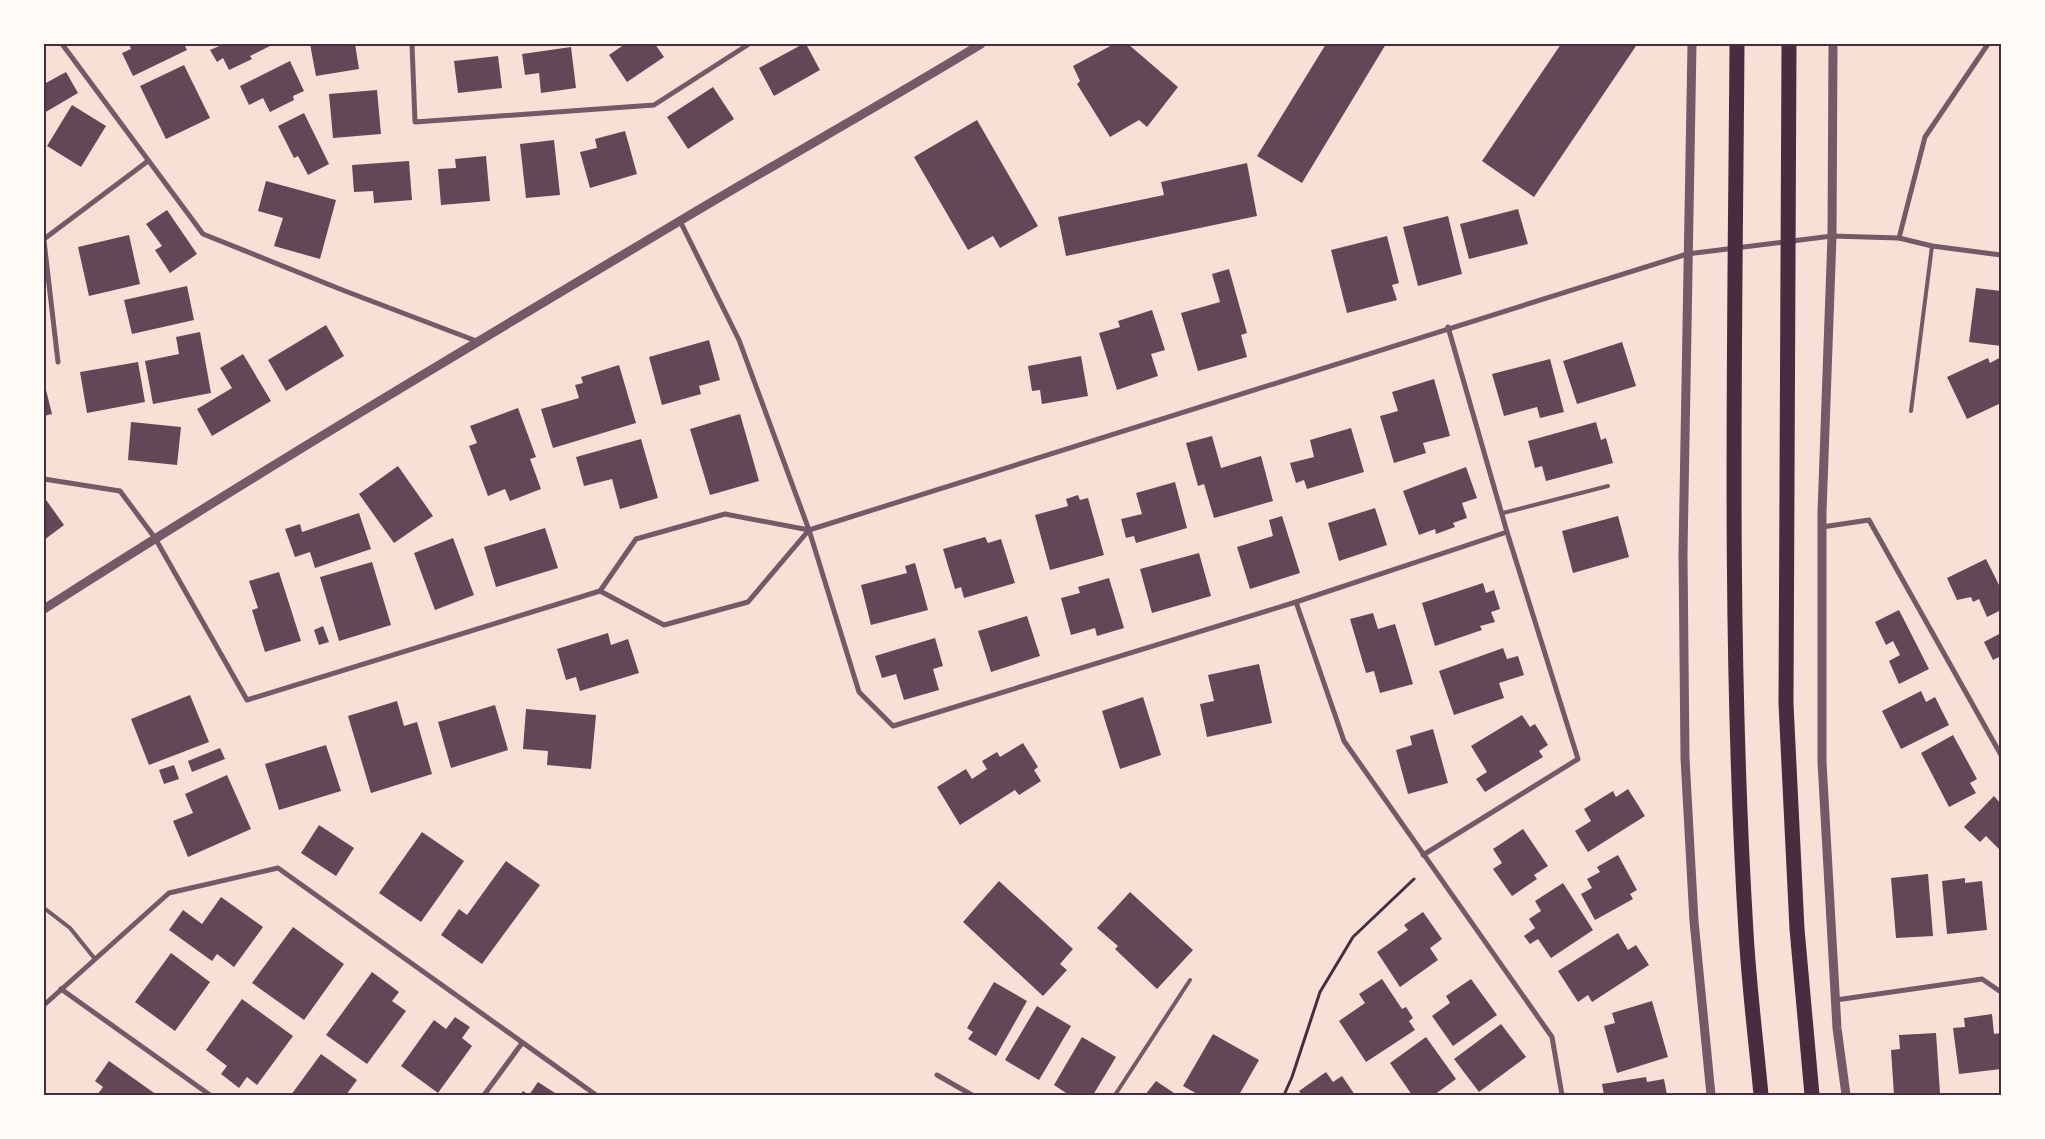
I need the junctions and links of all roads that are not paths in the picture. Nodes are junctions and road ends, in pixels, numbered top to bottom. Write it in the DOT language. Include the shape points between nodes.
graph roads {
  1 [pos="62,44"];
  2 [pos="412,44"];
  3 [pos="749,44"];
  4 [pos="981,44"];
  5 [pos="1692,44"];
  6 [pos="1737,44"];
  7 [pos="1789,44"];
  8 [pos="1833,44"];
  9 [pos="1988,44"];
  10 [pos="148,161"];
  11 [pos="680,221"];
  12 [pos="1832,236"];
  13 [pos="1899,238"];
  14 [pos="44,240"];
  15 [pos="1932,246"];
  16 [pos="1688,254"];
  17 [pos="2001,255"];
  18 [pos="1448,328"];
  19 [pos="479,342"];
  20 [pos="58,362"];
  21 [pos="1911,411"];
  22 [pos="44,478"];
  23 [pos="1608,486"];
  24 [pos="1503,513"];
  25 [pos="1822,527"];
  26 [pos="809,530"];
  27 [pos="1507,532"];
  28 [pos="155,538"];
  29 [pos="600,590"];
  30 [pos="1296,602"];
  31 [pos="44,609"];
  32 [pos="2001,755"];
  33 [pos="1423,855"];
  34 [pos="44,908"];
  35 [pos="95,959"];
  36 [pos="1190,980"];
  37 [pos="62,989"];
  38 [pos="2001,992"];
  39 [pos="1836,1000"];
  40 [pos="44,1005"];
  41 [pos="522,1042"];
  42 [pos="937,1075"];
  43 [pos="210,1095"];
  44 [pos="484,1095"];
  45 [pos="596,1095"];
  46 [pos="972,1095"];
  47 [pos="1115,1095"];
  48 [pos="1562,1095"];
  49 [pos="1710,1095"];
  50 [pos="1761,1095"];
  51 [pos="1812,1095"];
  52 [pos="1846,1095"];
  1 -- 10 [label="street"];
  2 -- 3 [label="street" via="415,122 654,105"];
  4 -- 11 [label="street"];
  5 -- 16 [label="street"];
  6 -- 50 [label="highway" via="1737,704 1746,933"];
  7 -- 51 [label="highway" via="1786,704 1796,929"];
  8 -- 12 [label="street"];
  9 -- 13 [label="street" via="1925,137"];
  10 -- 14 [label="street"];
  10 -- 19 [label="street" via="203,234"];
  11 -- 19 [label="street"];
  11 -- 26 [label="street" via="739,340"];
  12 -- 13 [label="street"];
  12 -- 16 [label="street"];
  12 -- 25 [label="street"];
  13 -- 15 [label="street"];
  14 -- 20 [label="street"];
  15 -- 17 [label="street"];
  15 -- 21 [label="lane"];
  16 -- 18 [label="street"];
  16 -- 49 [label="street" via="1683,554 1685,758 1694,921"];
  18 -- 24 [label="street"];
  18 -- 26 [label="street"];
  19 -- 28 [label="street"];
  22 -- 28 [label="street" via="120,491"];
  23 -- 24 [label="lane"];
  24 -- 27 [label="street"];
  25 -- 32 [label="street" via="1869,520"];
  25 -- 39 [label="street" via="1822,762"];
  26 -- 29 [label="street" via="725,514 636,539"];
  26 -- 29 [label="street" via="748,602 664,624"];
  26 -- 30 [label="street" via="859,692 894,726"];
  27 -- 30 [label="street"];
  27 -- 33 [label="street" via="1578,758"];
  28 -- 29 [label="street" via="247,700"];
  28 -- 31 [label="street"];
  30 -- 33 [label="street" via="1344,741"];
  33 -- 48 [label="street" via="1552,1037"];
  34 -- 35 [label="lane" via="70,928"];
  35 -- 37 [label="street"];
  35 -- 41 [label="street" via="169,893 278,868"];
  36 -- 47 [label="lane"];
  37 -- 40 [label="street"];
  37 -- 43 [label="street"];
  38 -- 39 [label="street" via="1982,979"];
  39 -- 52 [label="street"];
  41 -- 44 [label="street"];
  41 -- 45 [label="street"];
  42 -- 46 [label="street"];
}
